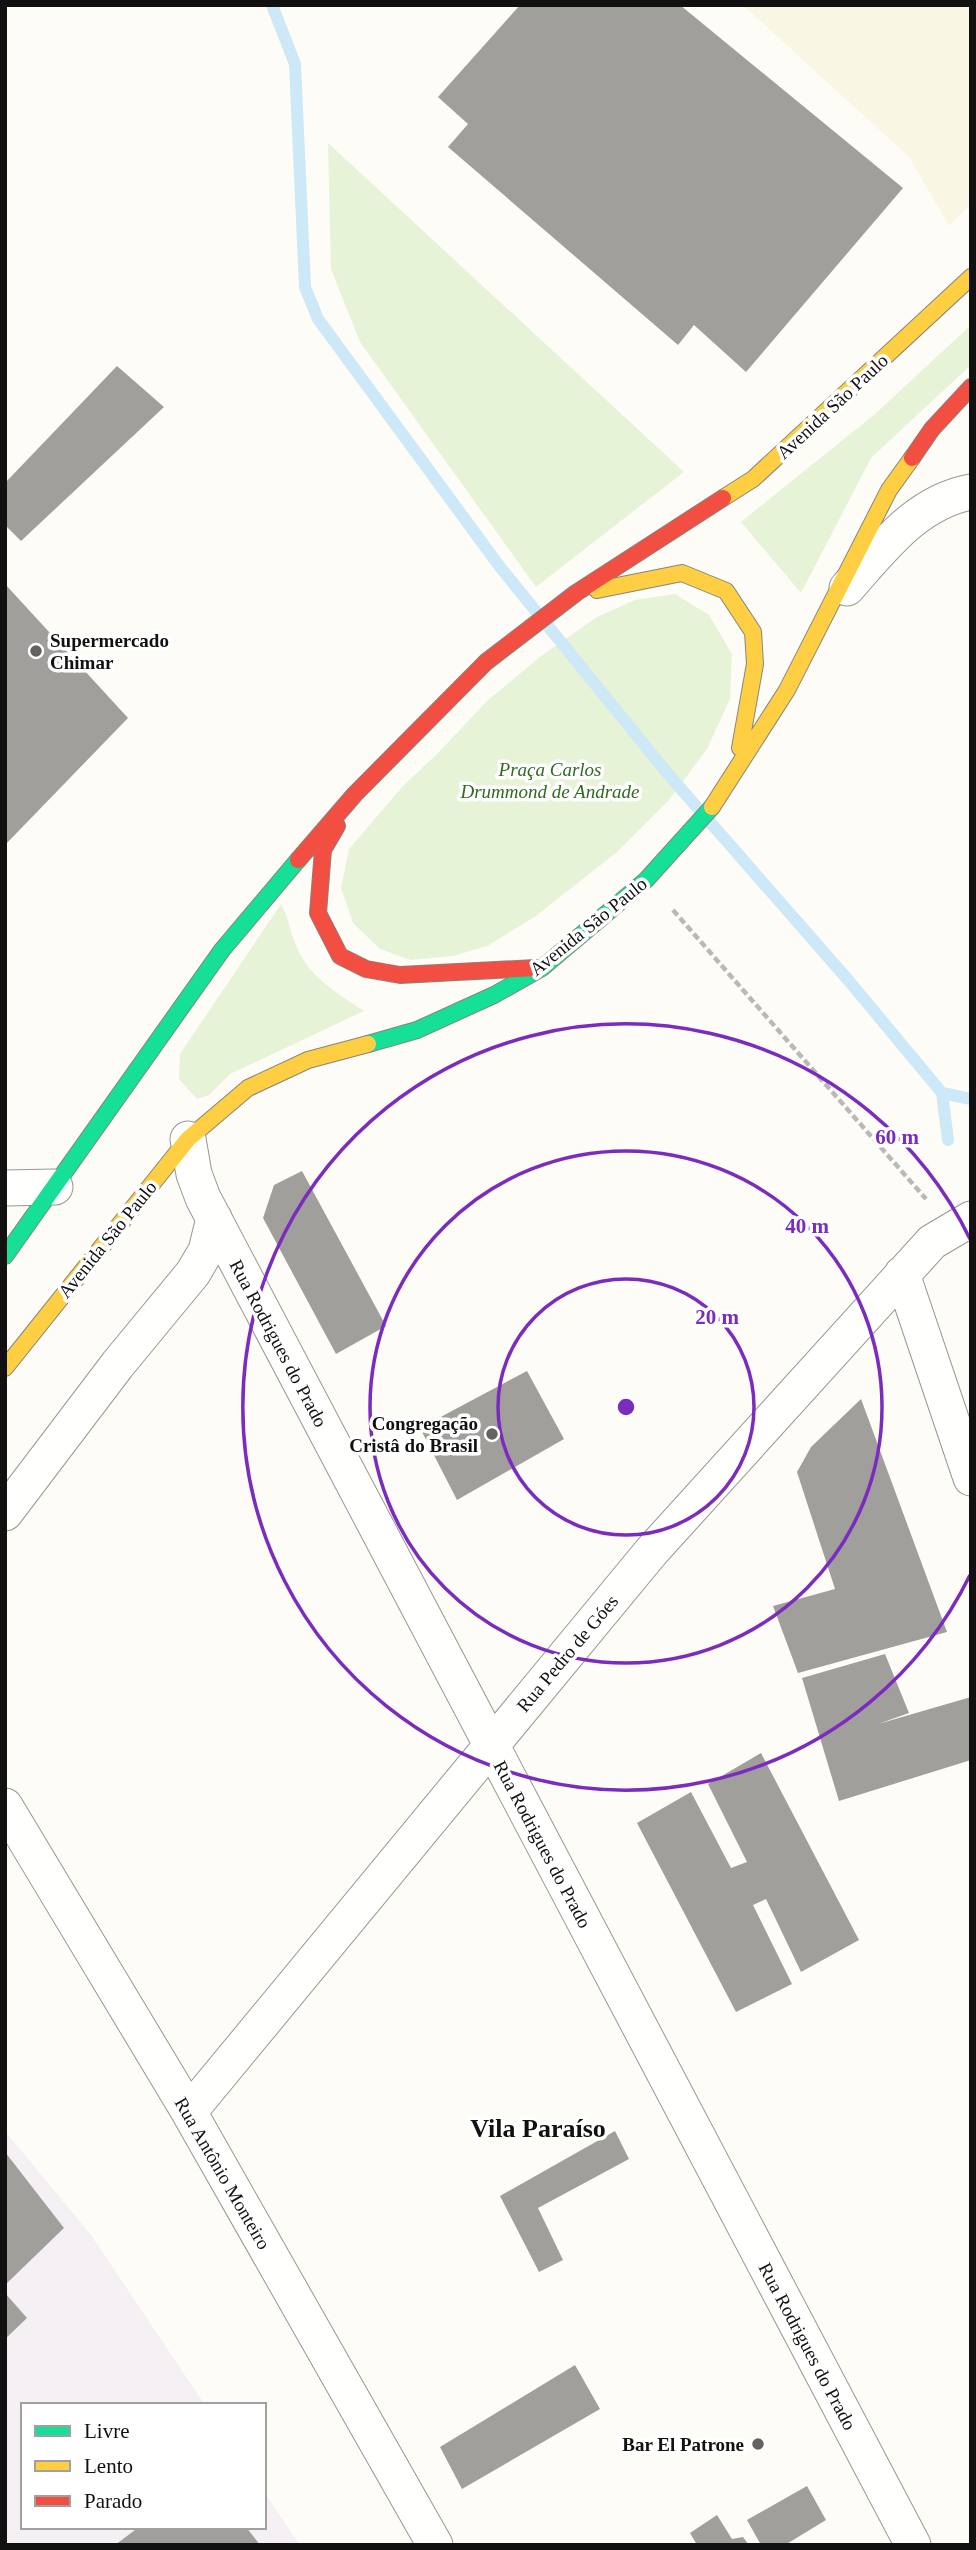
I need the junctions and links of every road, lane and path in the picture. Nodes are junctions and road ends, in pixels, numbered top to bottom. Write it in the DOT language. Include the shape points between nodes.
graph roads {
  1 [pos="971,277"];
  2 [pos="971,387"];
  3 [pos="971,492"];
  4 [pos="576,593"];
  5 [pos="831,606"];
  6 [pos="737,764"];
  7 [pos="355,794"];
  8 [pos="646,880"];
  9 [pos="542,968"];
  10 [pos="188,1139"];
  11 [pos="55,1187"];
  12 [pos="5,1188"];
  13 [pos="214,1218"];
  14 [pos="961,1224"];
  15 [pos="5,1256"];
  16 [pos="902,1274"];
  17 [pos="5,1367"];
  18 [pos="971,1478"];
  19 [pos="5,1513"];
  20 [pos="490,1744"];
  21 [pos="5,1805"];
  22 [pos="189,2112"];
  23 [pos="435,2545"];
  24 [pos="913,2545"];
  1 -- 4 [label="main road, Avenida São Paulo" via="753,479"];
  2 -- 5 [label="main road, Avenida São Paulo" via="932,429 890,490"];
  3 -- 5 [label="street" via="937,503 899,529"];
  4 -- 6 [label="main road" via="681,573 726,591 753,632 755,664"];
  4 -- 7 [label="main road, Avenida São Paulo" via="486,662"];
  5 -- 6 [label="main road, Avenida São Paulo" via="787,690"];
  6 -- 8 [label="main road, Avenida São Paulo" via="719,799"];
  7 -- 9 [label="main road" via="323,850 318,913 340,956 366,969 400,975"];
  7 -- 11 [label="main road, Avenida São Paulo" via="222,950"];
  8 -- 9 [label="main road, Avenida São Paulo"];
  8 -- 14 [label="path"];
  9 -- 10 [label="main road, Avenida São Paulo" via="417,1030 307,1060 248,1088"];
  10 -- 13 [label="street, Rua Rodrigues do Prado" via="194,1174"];
  10 -- 17 [label="main road, Avenida São Paulo"];
  11 -- 12 [label="street"];
  11 -- 15 [label="main road, Avenida São Paulo"];
  13 -- 19 [label="street" via="206,1251 193,1273"];
  13 -- 20 [label="street, Rua Rodrigues do Prado"];
  14 -- 16 [label="street, Rua Pedro de Góes" via="932,1242"];
  16 -- 18 [label="street"];
  16 -- 20 [label="street, Rua Pedro de Góes" via="651,1552"];
  20 -- 22 [label="street, Rua Pedro de Góes"];
  20 -- 24 [label="street, Rua Rodrigues do Prado"];
  21 -- 22 [label="street, Rua Antônio Monteiro"];
  22 -- 23 [label="street, Rua Antônio Monteiro"];
}
